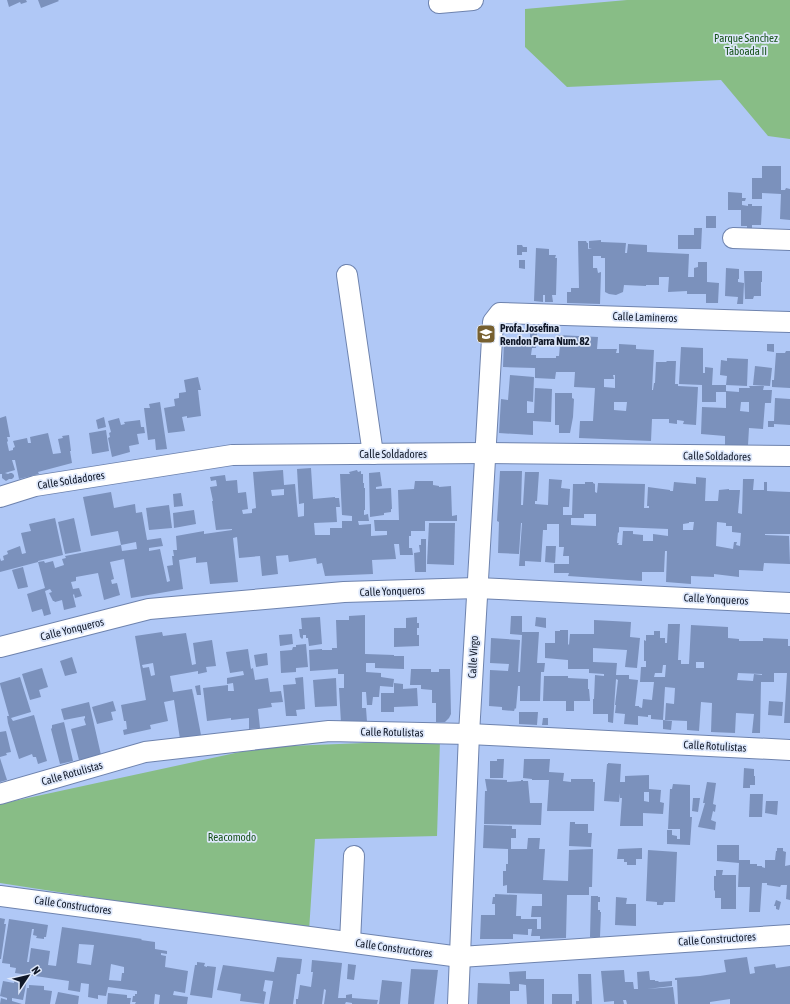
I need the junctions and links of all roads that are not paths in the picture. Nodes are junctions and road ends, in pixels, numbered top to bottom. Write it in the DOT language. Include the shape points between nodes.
graph roads {
  1 [pos="473,0"];
  2 [pos="439,3"];
  3 [pos="733,238"];
  4 [pos="790,240"];
  5 [pos="348,275"];
  6 [pos="500,313"];
  7 [pos="790,322"];
  8 [pos="485,453"];
  9 [pos="372,454"];
  10 [pos="790,456"];
  11 [pos="0,497"];
  12 [pos="477,588"];
  13 [pos="790,603"];
  14 [pos="0,647"];
  15 [pos="469,734"];
  16 [pos="790,750"];
  17 [pos="0,794"];
  18 [pos="354,856"];
  19 [pos="0,896"];
  20 [pos="790,934"];
  21 [pos="350,942"];
  22 [pos="460,957"];
  23 [pos="458,1004"];
  1 -- 2 [label="street"];
  3 -- 4 [label="street"];
  5 -- 9 [label="street"];
  6 -- 7 [label="street, Calle Lamineros"];
  6 -- 8 [label="street, Calle Virgo" via="493,322"];
  8 -- 9 [label="street, Calle Soldadores"];
  8 -- 10 [label="street, Calle Soldadores"];
  8 -- 12 [label="street, Calle Virgo"];
  9 -- 11 [label="street, Calle Soldadores" via="232,455 35,486"];
  12 -- 13 [label="street, Calle Yonqueros"];
  12 -- 14 [label="street, Calle Yonqueros" via="344,592 149,610"];
  12 -- 15 [label="street, Calle Virgo"];
  15 -- 16 [label="street, Calle Rotulistas"];
  15 -- 17 [label="street, Calle Rotulistas" via="329,731 145,752"];
  15 -- 22 [label="street, Calle Virgo"];
  18 -- 21 [label="street"];
  19 -- 21 [label="street, Calle Constructores"];
  20 -- 22 [label="street, Calle Constructores"];
  21 -- 22 [label="street, Calle Constructores"];
  22 -- 23 [label="street, Calle Virgo"];
}
